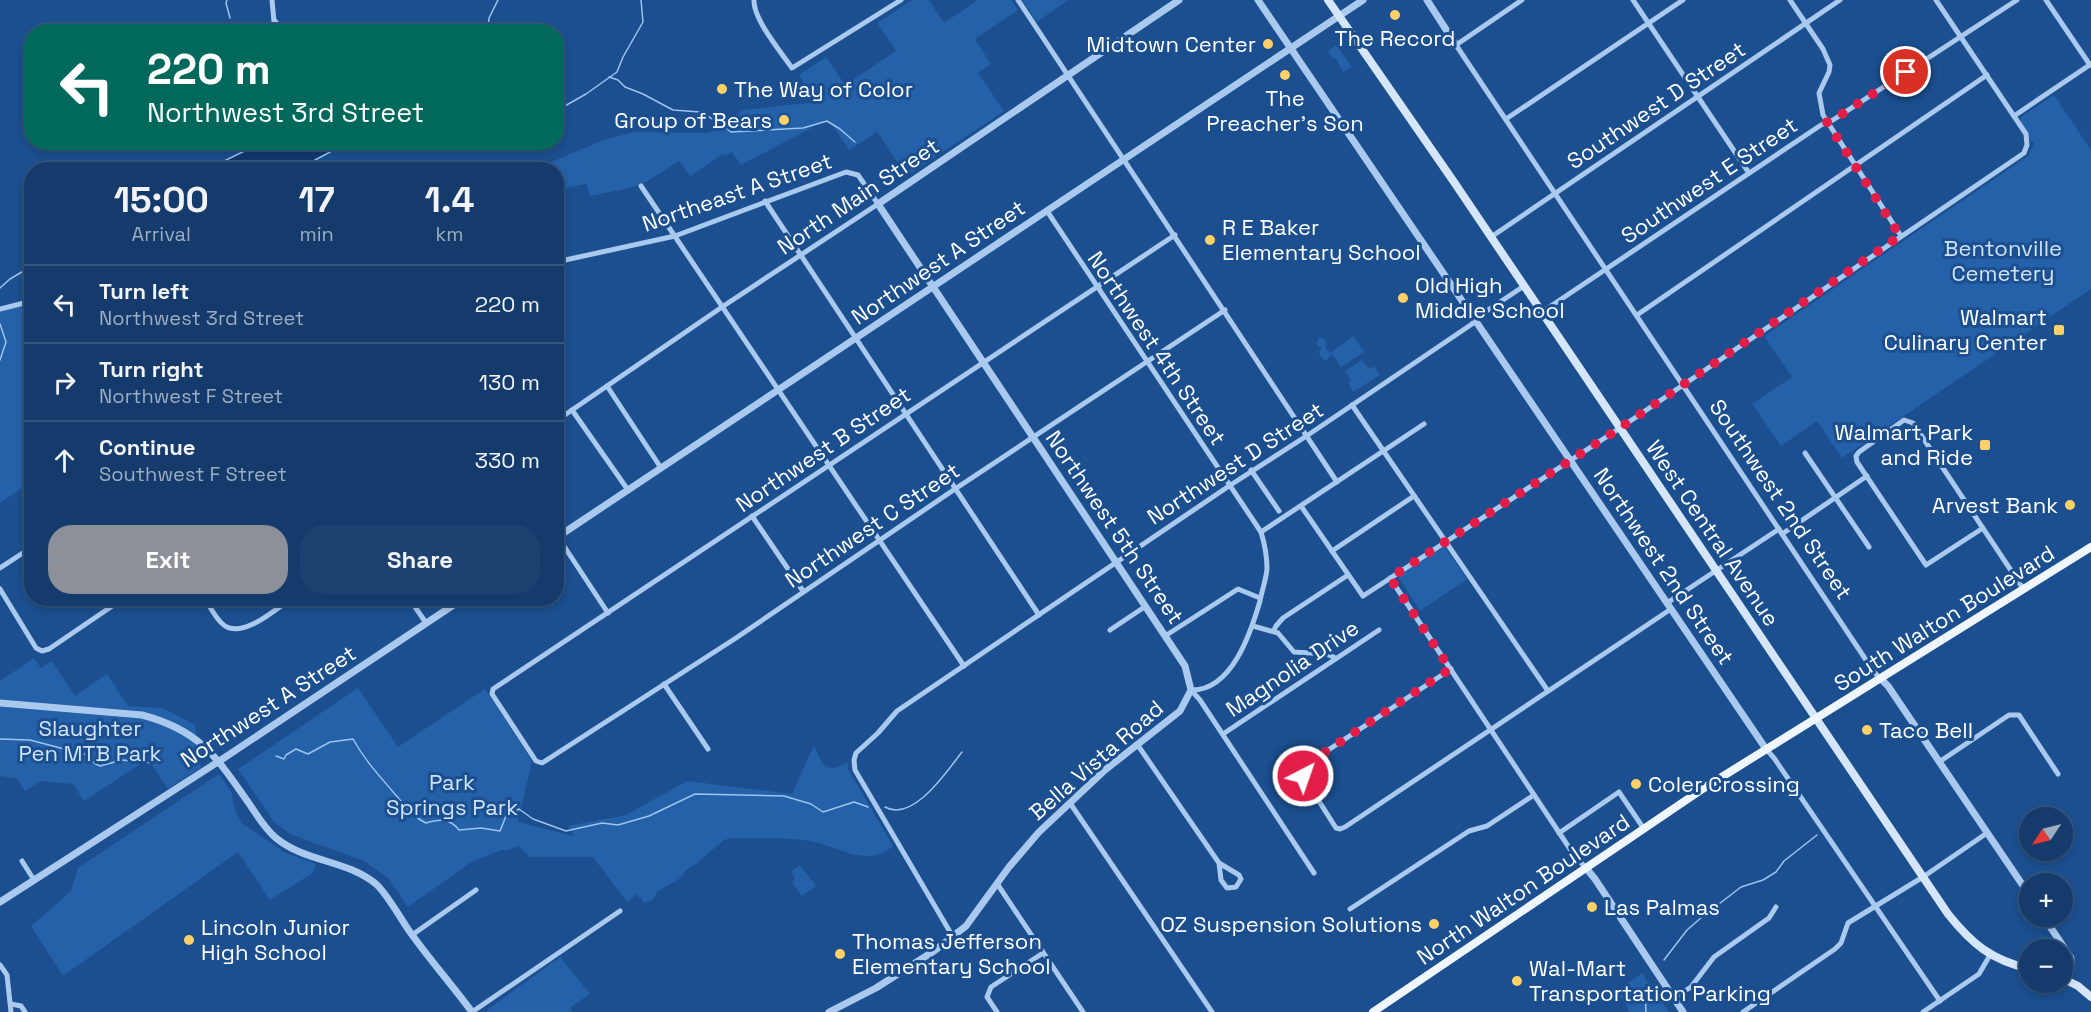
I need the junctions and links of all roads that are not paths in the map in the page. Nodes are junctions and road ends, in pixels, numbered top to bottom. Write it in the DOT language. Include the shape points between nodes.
graph roads {
  1 [pos="272,0"];
  2 [pos="754,0"];
  3 [pos="901,0"];
  4 [pos="1018,0"];
  5 [pos="1179,0"];
  6 [pos="1258,0"];
  7 [pos="1328,0"];
  8 [pos="1363,0"];
  9 [pos="1427,0"];
  10 [pos="1522,0"];
  11 [pos="1633,0"];
  12 [pos="1683,0"];
  13 [pos="1790,0"];
  14 [pos="1840,0"];
  15 [pos="1936,0"];
  16 [pos="2017,0"];
  17 [pos="2046,0"];
  18 [pos="1339,15"];
  19 [pos="275,21"];
  20 [pos="1649,23"];
  21 [pos="1806,23"];
  22 [pos="277,24"];
  23 [pos="1961,37"];
  24 [pos="1456,45"];
  25 [pos="1290,47"];
  26 [pos="2091,64"];
  27 [pos="1987,75"];
  28 [pos="1069,76"];
  29 [pos="1698,97"];
  30 [pos="2014,116"];
  31 [pos="1506,119"];
  32 [pos="1827,122"];
  33 [pos="1125,159"];
  34 [pos="1854,165"];
  35 [pos="1749,173"];
  36 [pos="641,186"];
  37 [pos="1555,193"];
  38 [pos="765,201"];
  39 [pos="878,204"];
  40 [pos="1047,211"];
  41 [pos="1175,235"];
  42 [pos="675,236"];
  43 [pos="1900,236"];
  44 [pos="1491,237"];
  45 [pos="800,256"];
  46 [pos="564,260"];
  47 [pos="1606,269"];
  48 [pos="1524,286"];
  49 [pos="934,287"];
  50 [pos="1097,288"];
  51 [pos="24,303"];
  52 [pos="722,307"];
  53 [pos="0,309"];
  54 [pos="1225,310"];
  55 [pos="1542,312"];
  56 [pos="1637,315"];
  57 [pos="1477,321"];
  58 [pos="855,339"];
  59 [pos="984,363"];
  60 [pos="1147,363"];
  61 [pos="1683,385"];
  62 [pos="607,386"];
  63 [pos="778,390"];
  64 [pos="1352,405"];
  65 [pos="572,410"];
  66 [pos="905,414"];
  67 [pos="564,416"];
  68 [pos="1424,424"];
  69 [pos="1620,428"];
  70 [pos="1308,435"];
  71 [pos="1034,438"];
  72 [pos="1383,451"];
  73 [pos="1805,453"];
  74 [pos="1571,459"];
  75 [pos="829,465"];
  76 [pos="661,468"];
  77 [pos="1251,470"];
  78 [pos="1867,476"];
  79 [pos="1337,482"];
  80 [pos="1229,486"];
  81 [pos="955,489"];
  82 [pos="628,490"];
  83 [pos="1414,496"];
  84 [pos="1836,498"];
  85 [pos="1301,506"];
  86 [pos="1279,511"];
  87 [pos="752,516"];
  88 [pos="1983,528"];
  89 [pos="1781,531"];
  90 [pos="564,532"];
  91 [pos="1261,532"];
  92 [pos="879,540"];
  93 [pos="1445,542"];
  94 [pos="564,547"];
  95 [pos="1869,547"];
  96 [pos="2091,547"];
  97 [pos="1332,551"];
  98 [pos="24,552"];
  99 [pos="1116,562"];
  100 [pos="0,568"];
  101 [pos="1717,571"];
  102 [pos="1348,575"];
  103 [pos="1390,578"];
  104 [pos="0,589"];
  105 [pos="2024,590"];
  106 [pos="803,591"];
  107 [pos="1260,598"];
  108 [pos="112,606"];
  109 [pos="211,606"];
  110 [pos="280,606"];
  111 [pos="414,606"];
  112 [pos="452,606"];
  113 [pos="1146,606"];
  114 [pos="1669,606"];
  115 [pos="608,613"];
  116 [pos="1039,615"];
  117 [pos="426,623"];
  118 [pos="1253,626"];
  119 [pos="1110,630"];
  120 [pos="1274,630"];
  121 [pos="1379,630"];
  122 [pos="1165,636"];
  123 [pos="1336,658"];
  124 [pos="964,666"];
  125 [pos="1450,669"];
  126 [pos="1880,678"];
  127 [pos="664,684"];
  128 [pos="1191,690"];
  129 [pos="1548,691"];
  130 [pos="0,703"];
  131 [pos="1815,718"];
  132 [pos="1491,729"];
  133 [pos="1222,734"];
  134 [pos="1137,744"];
  135 [pos="708,749"];
  136 [pos="1766,749"];
  137 [pos="219,760"];
  138 [pos="536,761"];
  139 [pos="1939,762"];
  140 [pos="2058,774"];
  141 [pos="1534,795"];
  142 [pos="1070,803"];
  143 [pos="1644,829"];
  144 [pos="1559,833"];
  145 [pos="1987,833"];
  146 [pos="22,861"];
  147 [pos="1219,863"];
  148 [pos="1586,868"];
  149 [pos="1314,873"];
  150 [pos="1923,877"];
  151 [pos="34,880"];
  152 [pos="2019,880"];
  153 [pos="998,885"];
  154 [pos="476,890"];
  155 [pos="0,902"];
  156 [pos="1875,906"];
  157 [pos="1776,907"];
  158 [pos="1350,909"];
  159 [pos="620,910"];
  160 [pos="412,935"];
  161 [pos="953,937"];
  162 [pos="1043,953"];
  163 [pos="1990,955"];
  164 [pos="0,965"];
  165 [pos="2019,966"];
  166 [pos="2073,985"];
  167 [pos="2091,997"];
  168 [pos="1674,999"];
  169 [pos="1940,1001"];
  170 [pos="11,1004"];
  171 [pos="11,1012"];
  172 [pos="25,1012"];
  173 [pos="472,1012"];
  174 [pos="832,1012"];
  175 [pos="997,1012"];
  176 [pos="1083,1012"];
  177 [pos="1212,1012"];
  178 [pos="1373,1012"];
  179 [pos="1683,1012"];
  180 [pos="1743,1012"];
  181 [pos="1923,1012"];
  1 -- 19 [label="street"];
  2 -- 3 [label="street" via="760,20 792,68"];
  4 -- 28 [label="street"];
  5 -- 28 [label="street, North Main Street"];
  6 -- 25 [label="street, Northwest 2nd Street"];
  7 -- 18 [label="main road, West Central Avenue"];
  8 -- 18 [label="street, Northwest A Street"];
  9 -- 24 [label="street, Southwest 2nd Street"];
  10 -- 24 [label="street"];
  11 -- 20 [label="street"];
  12 -- 20 [label="street"];
  13 -- 21 [label="street"];
  14 -- 21 [label="street, Southwest D Street"];
  15 -- 23 [label="street"];
  16 -- 23 [label="street, Southwest E Street"];
  17 -- 26 [label="street"];
  18 -- 25 [label="street, Northwest A Street"];
  18 -- 44 [label="main road, West Central Avenue"];
  19 -- 22 [label="street"];
  20 -- 29 [label="street"];
  20 -- 31 [label="street"];
  21 -- 29 [label="street, Southwest D Street"];
  21 -- 32 [label="street" via="1830,65 1819,93"];
  23 -- 27 [label="street"];
  23 -- 32 [label="street, Southwest E Street"];
  24 -- 31 [label="street, Southwest 2nd Street"];
  25 -- 33 [label="street, Northwest A Street"];
  25 -- 57 [label="street, Northwest 2nd Street"];
  26 -- 30 [label="street"];
  27 -- 30 [label="street"];
  27 -- 34 [label="street"];
  28 -- 33 [label="street"];
  28 -- 39 [label="street, North Main Street"];
  29 -- 35 [label="street"];
  29 -- 37 [label="street, Southwest D Street"];
  30 -- 43 [label="street" via="2027,138 2024,153"];
  31 -- 37 [label="street, Southwest 2nd Street"];
  32 -- 34 [label="street"];
  32 -- 35 [label="street, Southwest E Street"];
  33 -- 40 [label="street, Northwest A Street"];
  33 -- 41 [label="street"];
  34 -- 43 [label="street"];
  34 -- 56 [label="street"];
  35 -- 47 [label="street, Southwest E Street"];
  36 -- 42 [label="street"];
  37 -- 44 [label="street, Southwest D Street"];
  37 -- 47 [label="street, Southwest 2nd Street"];
  38 -- 39 [label="street, Northeast A Street" via="846,172 858,176"];
  38 -- 42 [label="street, Northeast A Street"];
  38 -- 45 [label="street"];
  39 -- 45 [label="street, North Main Street"];
  39 -- 49 [label="street, Northwest 5th Street"];
  40 -- 49 [label="street, Northwest A Street"];
  40 -- 50 [label="street, Northwest 4th Street"];
  41 -- 50 [label="street, Northwest B Street"];
  41 -- 54 [label="street"];
  42 -- 46 [label="street, Northeast A Street"];
  42 -- 52 [label="street"];
  43 -- 61 [label="street"];
  44 -- 48 [label="main road, West Central Avenue"];
  45 -- 52 [label="street, North Main Street"];
  45 -- 58 [label="street"];
  47 -- 55 [label="street, Southwest E Street"];
  47 -- 56 [label="street, Southwest 2nd Street"];
  48 -- 55 [label="main road, West Central Avenue"];
  48 -- 57 [label="street, Northwest D Street"];
  49 -- 58 [label="street, Northwest A Street"];
  49 -- 59 [label="street, Northwest 5th Street"];
  50 -- 59 [label="street, Northwest B Street"];
  50 -- 60 [label="street, Northwest 4th Street"];
  51 -- 53 [label="street"];
  52 -- 62 [label="street, North Main Street"];
  52 -- 63 [label="street"];
  54 -- 60 [label="street, Northwest C Street"];
  54 -- 70 [label="street"];
  55 -- 69 [label="main road, West Central Avenue"];
  56 -- 61 [label="street, Southwest 2nd Street"];
  57 -- 64 [label="street, Northwest D Street"];
  57 -- 74 [label="street, Northwest 2nd Street"];
  58 -- 63 [label="street, Northwest A Street"];
  58 -- 66 [label="street"];
  59 -- 66 [label="street, Northwest B Street"];
  59 -- 71 [label="street, Northwest 5th Street"];
  60 -- 71 [label="street, Northwest C Street"];
  60 -- 80 [label="street, Northwest 4th Street"];
  61 -- 69 [label="street"];
  61 -- 89 [label="street, Southwest 2nd Street"];
  62 -- 65 [label="street, North Main Street"];
  62 -- 76 [label="street"];
  63 -- 75 [label="street"];
  63 -- 76 [label="street, Northwest A Street"];
  64 -- 70 [label="street, Northwest D Street"];
  64 -- 72 [label="street"];
  65 -- 67 [label="street, North Main Street"];
  65 -- 82 [label="street"];
  66 -- 75 [label="street, Northwest B Street"];
  66 -- 81 [label="street"];
  68 -- 72 [label="street"];
  69 -- 74 [label="street"];
  69 -- 101 [label="main road, West Central Avenue"];
  70 -- 77 [label="street, Northwest D Street"];
  70 -- 79 [label="street"];
  71 -- 81 [label="street, Northwest C Street"];
  71 -- 99 [label="street, Northwest 5th Street"];
  72 -- 79 [label="street"];
  72 -- 83 [label="street"];
  73 -- 84 [label="street"];
  74 -- 93 [label="street"];
  74 -- 114 [label="street, Northwest 2nd Street"];
  75 -- 87 [label="street, Northwest B Street"];
  75 -- 92 [label="street"];
  76 -- 82 [label="street, Northwest A Street"];
  77 -- 80 [label="street, Northwest D Street"];
  77 -- 86 [label="street"];
  78 -- 84 [label="street"];
  78 -- 88 [label="street" via="1926,565"];
  78 -- 88 [label="street" via="1857,462 1859,452 1909,420"];
  79 -- 85 [label="street"];
  80 -- 91 [label="street, Northwest 4th Street"];
  80 -- 99 [label="street, Northwest D Street"];
  81 -- 92 [label="street, Northwest C Street"];
  81 -- 116 [label="street"];
  82 -- 90 [label="street, Northwest A Street"];
  83 -- 93 [label="street"];
  83 -- 97 [label="street"];
  84 -- 89 [label="street"];
  84 -- 95 [label="street"];
  85 -- 91 [label="street"];
  85 -- 97 [label="street"];
  87 -- 106 [label="street"];
  87 -- 115 [label="street, Northwest B Street"];
  88 -- 105 [label="street"];
  89 -- 101 [label="street"];
  89 -- 126 [label="street, Southwest 2nd Street"];
  91 -- 107 [label="street" via="1267,570"];
  92 -- 106 [label="street, Northwest C Street"];
  92 -- 124 [label="street"];
  93 -- 103 [label="street"];
  93 -- 129 [label="street"];
  94 -- 115 [label="street"];
  96 -- 105 [label="main road, South Walton Boulevard"];
  97 -- 102 [label="street"];
  98 -- 100 [label="street"];
  99 -- 113 [label="street, Northwest 5th Street"];
  99 -- 116 [label="street, Northwest D Street"];
  101 -- 114 [label="street"];
  101 -- 131 [label="main road, West Central Avenue"];
  102 -- 103 [label="street" via="1363,596"];
  102 -- 120 [label="street" via="1283,618"];
  103 -- 125 [label="street"];
  104 -- 108 [label="street" via="36,648 42,651"];
  105 -- 126 [label="main road, South Walton Boulevard"];
  106 -- 127 [label="street, Northwest C Street"];
  107 -- 118 [label="street"];
  107 -- 122 [label="street" via="1238,589"];
  109 -- 110 [label="street" via="225,626 236,629 248,628"];
  111 -- 117 [label="street"];
  112 -- 117 [label="street, Northwest A Street"];
  113 -- 119 [label="street"];
  113 -- 122 [label="street, Northwest 5th Street"];
  114 -- 129 [label="street"];
  114 -- 136 [label="street, Northwest 2nd Street"];
  115 -- 138 [label="street, Northwest B Street" via="493,689 492,694"];
  116 -- 124 [label="street, Northwest D Street"];
  117 -- 137 [label="street, Northwest A Street"];
  118 -- 120 [label="street"];
  118 -- 128 [label="street" via="1226,672 1202,690"];
  120 -- 123 [label="street" via="1294,652"];
  121 -- 123 [label="street, Magnolia Drive"];
  122 -- 128 [label="street, Northwest 5th Street" via="1185,666"];
  123 -- 133 [label="street, Magnolia Drive"];
  124 -- 161 [label="street, Northwest D Street" via="897,711 856,753 854,760 855,770"];
  125 -- 132 [label="street"];
  125 -- 132 [label="street" via="1304,766 1303,776 1336,828 1345,827"];
  126 -- 131 [label="main road, South Walton Boulevard"];
  126 -- 139 [label="street, Southwest 2nd Street"];
  127 -- 135 [label="street"];
  127 -- 138 [label="street, Northwest C Street" via="542,763"];
  128 -- 133 [label="street, Northwest 5th Street"];
  128 -- 134 [label="street, Bella Vista Road" via="1180,711"];
  129 -- 132 [label="street"];
  130 -- 137 [label="street" via="164,721 191,735"];
  131 -- 136 [label="main road, North Walton Boulevard"];
  131 -- 150 [label="main road, West Central Avenue"];
  132 -- 141 [label="street"];
  133 -- 149 [label="street, Northwest 5th Street"];
  134 -- 142 [label="street, Bella Vista Road"];
  134 -- 147 [label="street"];
  136 -- 143 [label="main road, North Walton Boulevard"];
  136 -- 156 [label="street, Northwest 2nd Street"];
  137 -- 151 [label="street, Northwest A Street"];
  137 -- 160 [label="street" via="275,837 377,885"];
  139 -- 140 [label="street" via="2009,716 2019,715"];
  139 -- 145 [label="street, Southwest 2nd Street"];
  141 -- 144 [label="street"];
  141 -- 158 [label="street" via="1487,826 1469,831"];
  142 -- 153 [label="street, Bella Vista Road" via="1033,839"];
  142 -- 177 [label="street"];
  143 -- 144 [label="street" via="1619,792"];
  143 -- 148 [label="main road, North Walton Boulevard"];
  144 -- 148 [label="street"];
  145 -- 150 [label="street"];
  145 -- 152 [label="street, Southwest 2nd Street"];
  146 -- 151 [label="street"];
  147 -- 147 [label="street" via="1223,884 1236,887 1239,875"];
  148 -- 168 [label="street"];
  148 -- 178 [label="main road, North Walton Boulevard"];
  150 -- 156 [label="street"];
  150 -- 163 [label="main road, West Central Avenue" via="1965,935"];
  151 -- 155 [label="street, Northwest A Street"];
  153 -- 161 [label="street, Bella Vista Road" via="977,914"];
  153 -- 162 [label="street"];
  154 -- 160 [label="street"];
  156 -- 169 [label="street, Northwest 2nd Street"];
  156 -- 180 [label="street" via="1848,923 1841,943 1834,949"];
  157 -- 168 [label="street" via="1769,918 1714,957 1691,987"];
  159 -- 173 [label="street"];
  160 -- 173 [label="street"];
  161 -- 174 [label="street, Bella Vista Road"];
  162 -- 175 [label="street" via="992,987 987,997"];
  162 -- 176 [label="street"];
  163 -- 165 [label="main road, West Central Avenue"];
  163 -- 169 [label="street" via="1979,974"];
  164 -- 170 [label="street" via="7,975"];
  166 -- 167 [label="main road"];
  168 -- 179 [label="street"];
  169 -- 181 [label="street"];
  170 -- 171 [label="street"];
  170 -- 172 [label="street" via="21,1006"];
}
